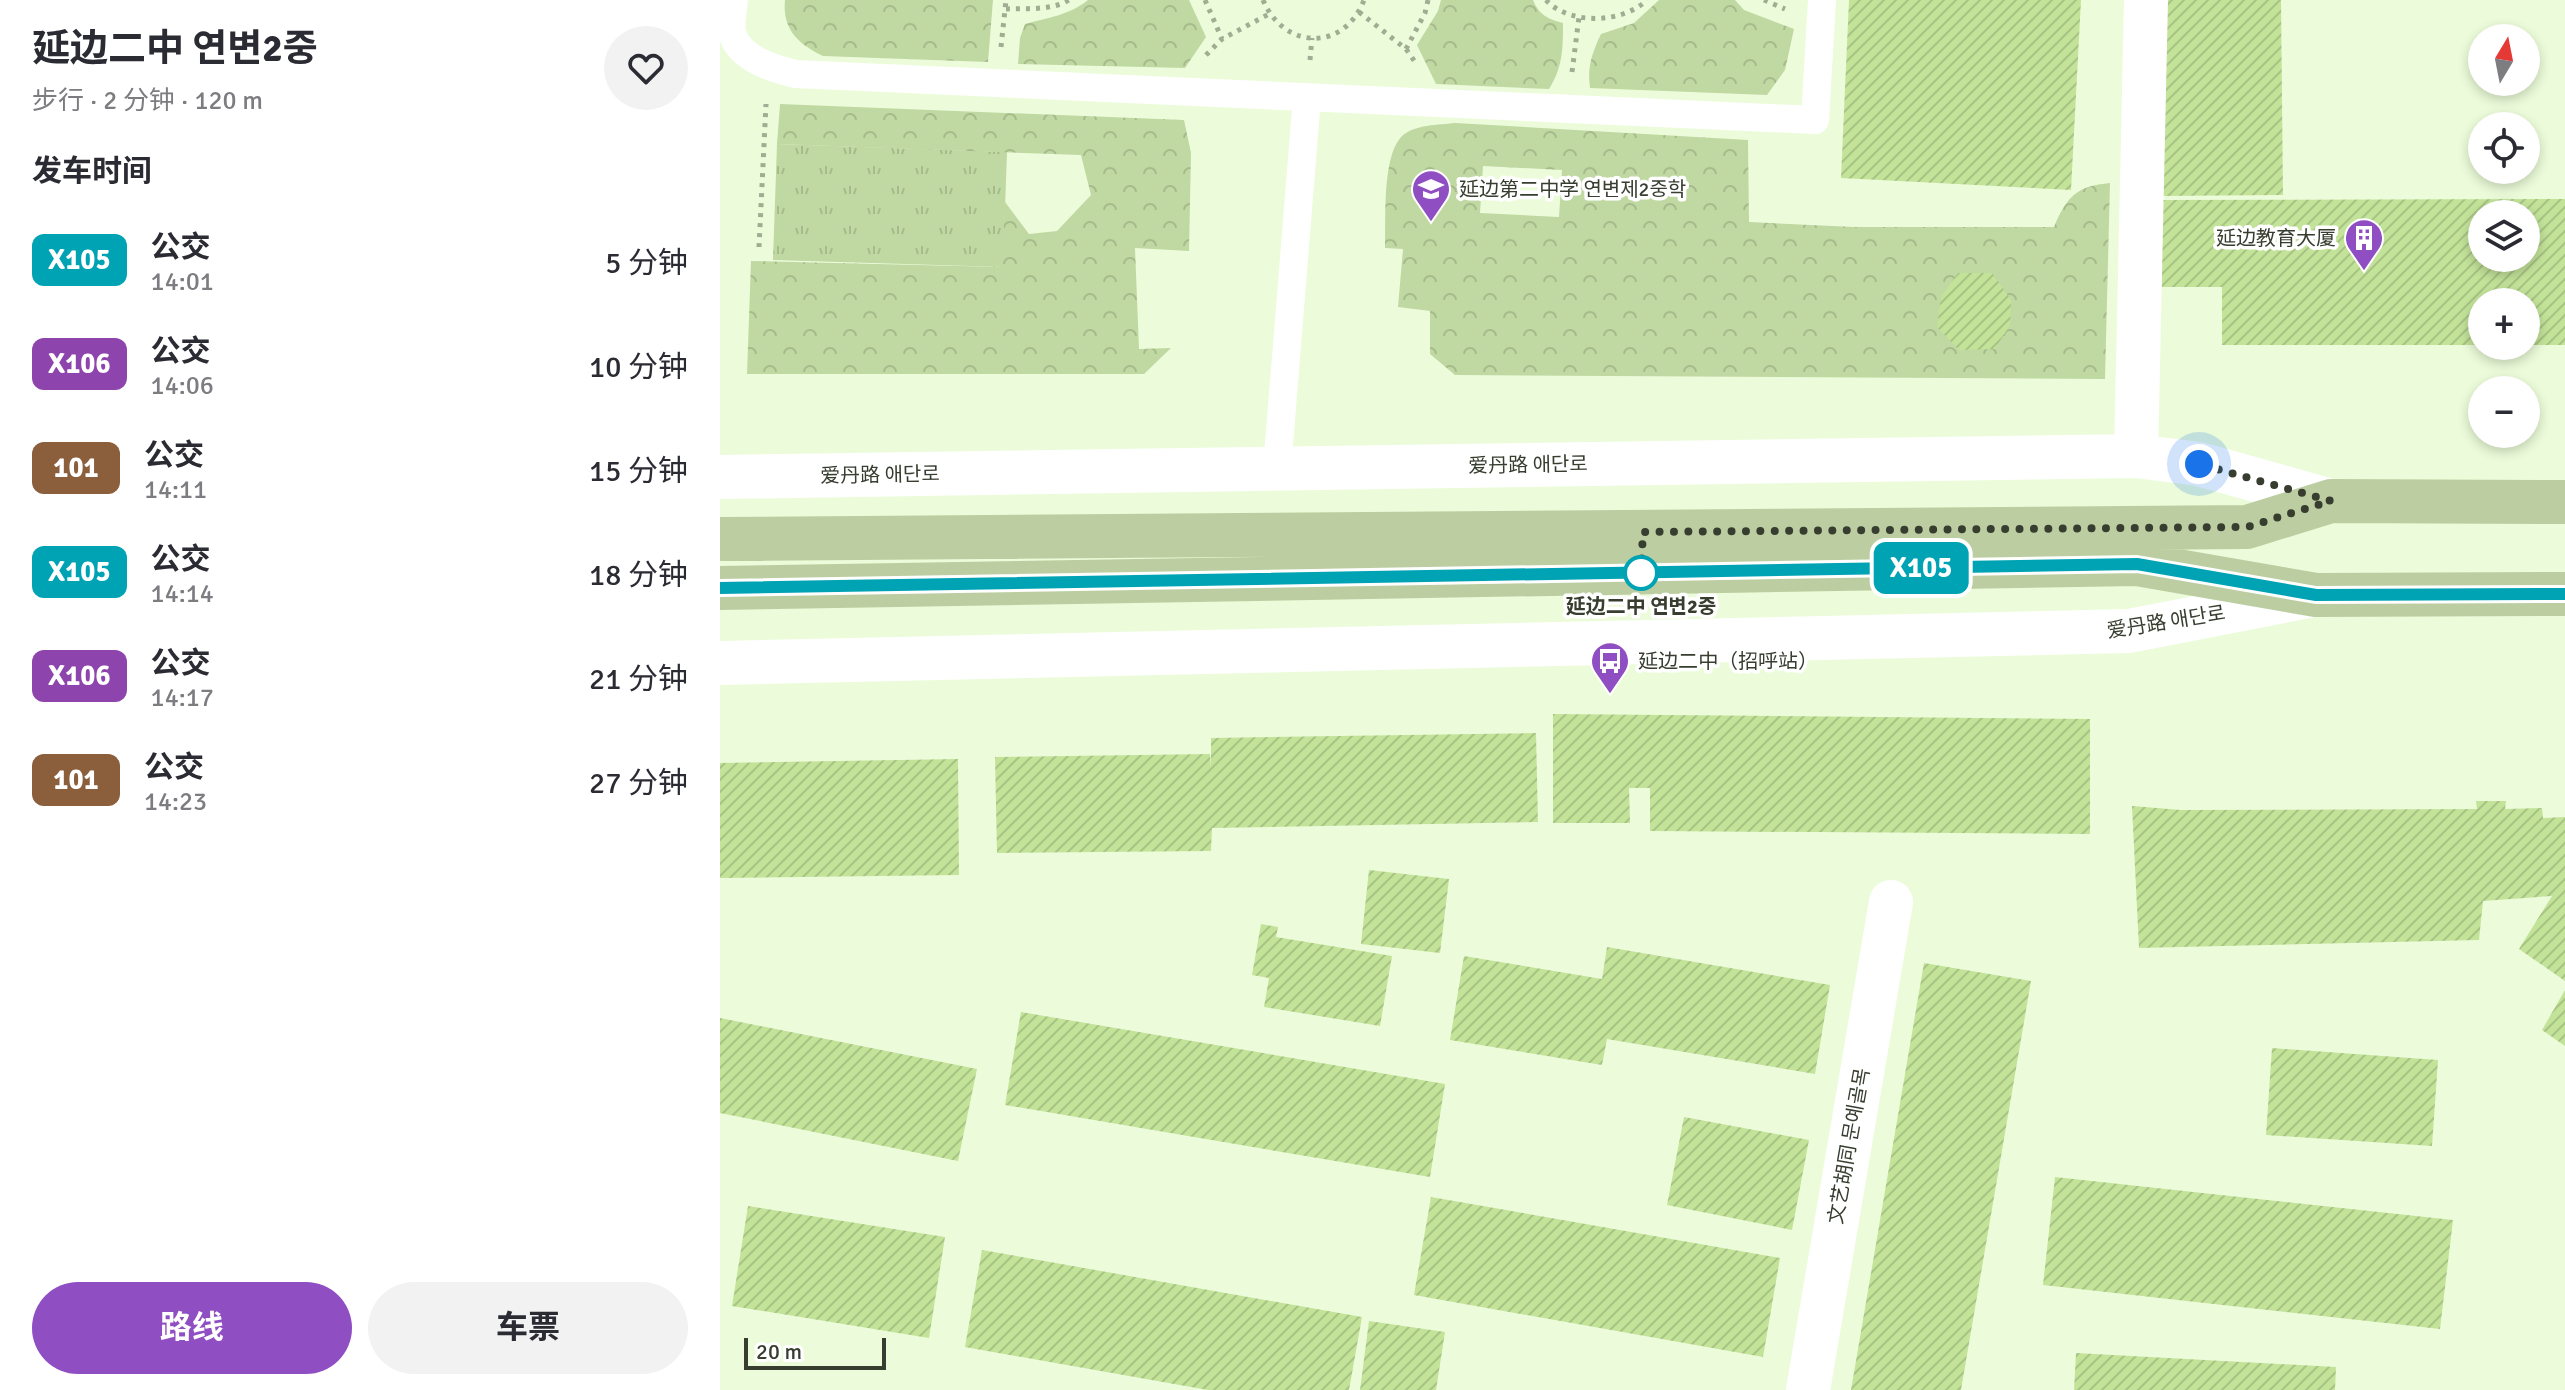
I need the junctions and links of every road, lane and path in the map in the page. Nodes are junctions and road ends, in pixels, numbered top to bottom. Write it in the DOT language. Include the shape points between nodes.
graph roads {
  1 [pos="734,0"];
  2 [pos="1069,0"];
  3 [pos="1205,0"];
  4 [pos="1263,0"];
  5 [pos="1364,0"];
  6 [pos="1428,0"];
  7 [pos="1546,0"];
  8 [pos="1647,0"];
  9 [pos="1822,0"];
  10 [pos="2146,0"];
  11 [pos="1006,9"];
  12 [pos="1359,12"];
  13 [pos="1269,14"];
  14 [pos="1579,17"];
  15 [pos="1222,39"];
  16 [pos="1406,49"];
  17 [pos="767,67"];
  18 [pos="1189,92"];
  19 [pos="1307,97"];
  20 [pos="1436,103"];
  21 [pos="1568,109"];
  22 [pos="759,247"];
  23 [pos="2136,456"];
  24 [pos="1277,469"];
  25 [pos="720,477"];
  26 [pos="2331,501"];
  27 [pos="2565,502"];
  28 [pos="720,539"];
  29 [pos="720,588"];
  30 [pos="2565,594"];
  31 [pos="2316,595"];
  32 [pos="720,663"];
  33 [pos="1891,902"];
  34 [pos="1808,1390"];
  1 -- 17 [label="lane" via="732,34 744,51"];
  2 -- 11 [label="path" via="1059,6"];
  3 -- 15 [label="path"];
  4 -- 13 [label="path"];
  5 -- 12 [label="path"];
  6 -- 16 [label="path"];
  7 -- 14 [label="path"];
  8 -- 14 [label="path" via="1629,13"];
  9 -- 21 [label="lane" via="1815,120"];
  10 -- 23 [label="street"];
  12 -- 13 [label="path" via="1339,32 1312,38 1294,35"];
  12 -- 16 [label="path"];
  13 -- 15 [label="path"];
  14 -- 21 [label="path"];
  15 -- 18 [label="path" via="1196,71"];
  16 -- 20 [label="path"];
  17 -- 18 [label="lane" via="795,74"];
  17 -- 22 [label="path"];
  18 -- 19 [label="lane"];
  19 -- 20 [label="lane"];
  19 -- 24 [label="lane"];
  20 -- 21 [label="lane"];
  23 -- 24 [label="street, 爱丹路 애단로"];
  23 -- 26 [label="street, 爱丹路 애단로" via="2199,464"];
  24 -- 25 [label="street, 爱丹路 애단로"];
  26 -- 27 [label="main road, 爱丹路 애단로"];
  26 -- 28 [label="main road, 爱丹路 애단로" via="2247,527"];
  29 -- 31 [label="main road, 爱丹路 애단로" via="2137,564"];
  30 -- 31 [label="main road, 爱丹路 애단로"];
  31 -- 32 [label="street, 爱丹路 애단로" via="2129,631"];
  33 -- 34 [label="street, 文艺胡同 문예골목"];
}
